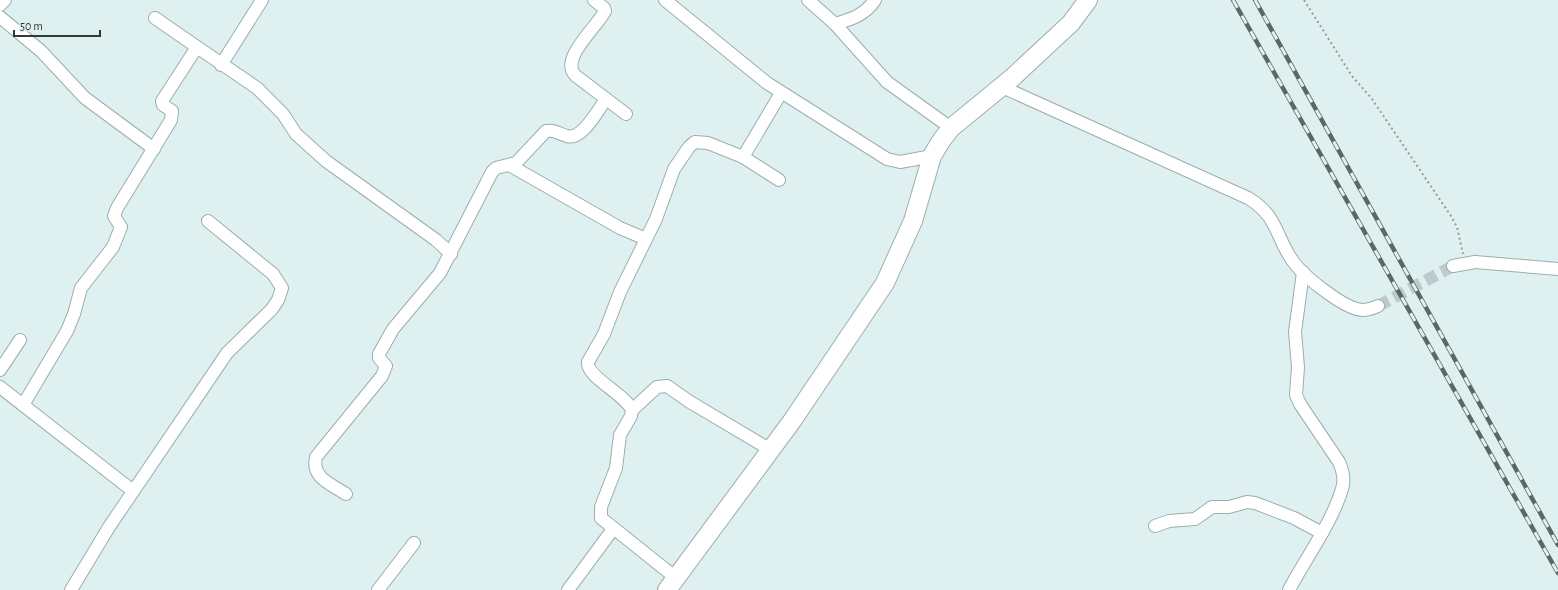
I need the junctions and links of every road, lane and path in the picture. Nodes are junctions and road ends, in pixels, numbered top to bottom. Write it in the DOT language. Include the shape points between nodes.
graph roads {
  1 [pos="5,0"];
  2 [pos="262,0"];
  3 [pos="594,0"];
  4 [pos="665,0"];
  5 [pos="808,0"];
  6 [pos="875,0"];
  7 [pos="1088,0"];
  8 [pos="1304,0"];
  9 [pos="0,5"];
  10 [pos="0,17"];
  11 [pos="156,18"];
  12 [pos="835,24"];
  13 [pos="197,47"];
  14 [pos="221,65"];
  15 [pos="1000,86"];
  16 [pos="780,93"];
  17 [pos="606,99"];
  18 [pos="626,114"];
  19 [pos="951,128"];
  20 [pos="154,149"];
  21 [pos="932,156"];
  22 [pos="742,157"];
  23 [pos="511,166"];
  24 [pos="779,180"];
  25 [pos="208,221"];
  26 [pos="646,239"];
  27 [pos="451,254"];
  28 [pos="1459,264"];
  29 [pos="1558,269"];
  30 [pos="1303,272"];
  31 [pos="1378,306"];
  32 [pos="20,340"];
  33 [pos="0,370"];
  34 [pos="0,387"];
  35 [pos="23,405"];
  36 [pos="632,410"];
  37 [pos="771,450"];
  38 [pos="133,491"];
  39 [pos="346,494"];
  40 [pos="1155,526"];
  41 [pos="613,529"];
  42 [pos="1322,533"];
  43 [pos="414,543"];
  44 [pos="672,584"];
  45 [pos="71,590"];
  46 [pos="378,590"];
  47 [pos="568,590"];
  48 [pos="1289,590"];
  1 -- 9 [label="street"];
  2 -- 14 [label="street"];
  3 -- 17 [label="street" via="605,11 575,53 570,66 576,76"];
  4 -- 16 [label="street"];
  5 -- 12 [label="street"];
  6 -- 12 [label="street" via="866,12"];
  7 -- 15 [label="street" via="1071,23"];
  8 -- 28 [label="path" via="1352,76 1372,99 1451,216 1457,227"];
  10 -- 20 [label="street" via="42,51 85,98"];
  11 -- 13 [label="street"];
  12 -- 19 [label="street" via="887,82"];
  13 -- 14 [label="street"];
  13 -- 20 [label="street" via="162,101 163,105 172,111 172,116"];
  14 -- 27 [label="street" via="258,88 271,100 296,134 311,149 436,240"];
  15 -- 19 [label="street"];
  15 -- 30 [label="street" via="1253,200 1272,218 1288,253"];
  16 -- 21 [label="street" via="890,160 907,161"];
  16 -- 22 [label="street"];
  17 -- 18 [label="street"];
  17 -- 23 [label="street" via="576,137 555,130 546,131 521,160"];
  19 -- 21 [label="street"];
  20 -- 35 [label="street" via="116,208 114,216 121,227 118,238 81,288 72,322"];
  21 -- 37 [label="street" via="913,221 885,283"];
  22 -- 24 [label="street"];
  22 -- 26 [label="street" via="708,143 695,142 674,169"];
  23 -- 26 [label="street" via="620,228"];
  23 -- 27 [label="street" via="496,168 492,172"];
  25 -- 38 [label="street" via="273,274 282,288 281,294 272,309 227,353"];
  26 -- 36 [label="street" via="620,292 604,334 587,365 591,372 626,401"];
  27 -- 39 [label="street" via="440,273 405,314 387,340 379,356 386,366 382,376 316,457 314,467 317,473"];
  28 -- 29 [label="street" via="1494,263"];
  30 -- 31 [label="street" via="1356,309"];
  30 -- 42 [label="street" via="1296,320 1296,395 1343,471 1342,489"];
  32 -- 33 [label="street"];
  34 -- 35 [label="street"];
  35 -- 38 [label="street"];
  36 -- 37 [label="street" via="657,387 667,386"];
  36 -- 41 [label="street" via="620,434 616,468 601,507 601,518"];
  37 -- 44 [label="street"];
  38 -- 45 [label="street"];
  40 -- 42 [label="street" via="1169,521 1195,518 1212,507 1229,507 1247,502 1294,518"];
  41 -- 44 [label="street"];
  41 -- 47 [label="street"];
  42 -- 48 [label="street"];
  43 -- 46 [label="street"];
}
